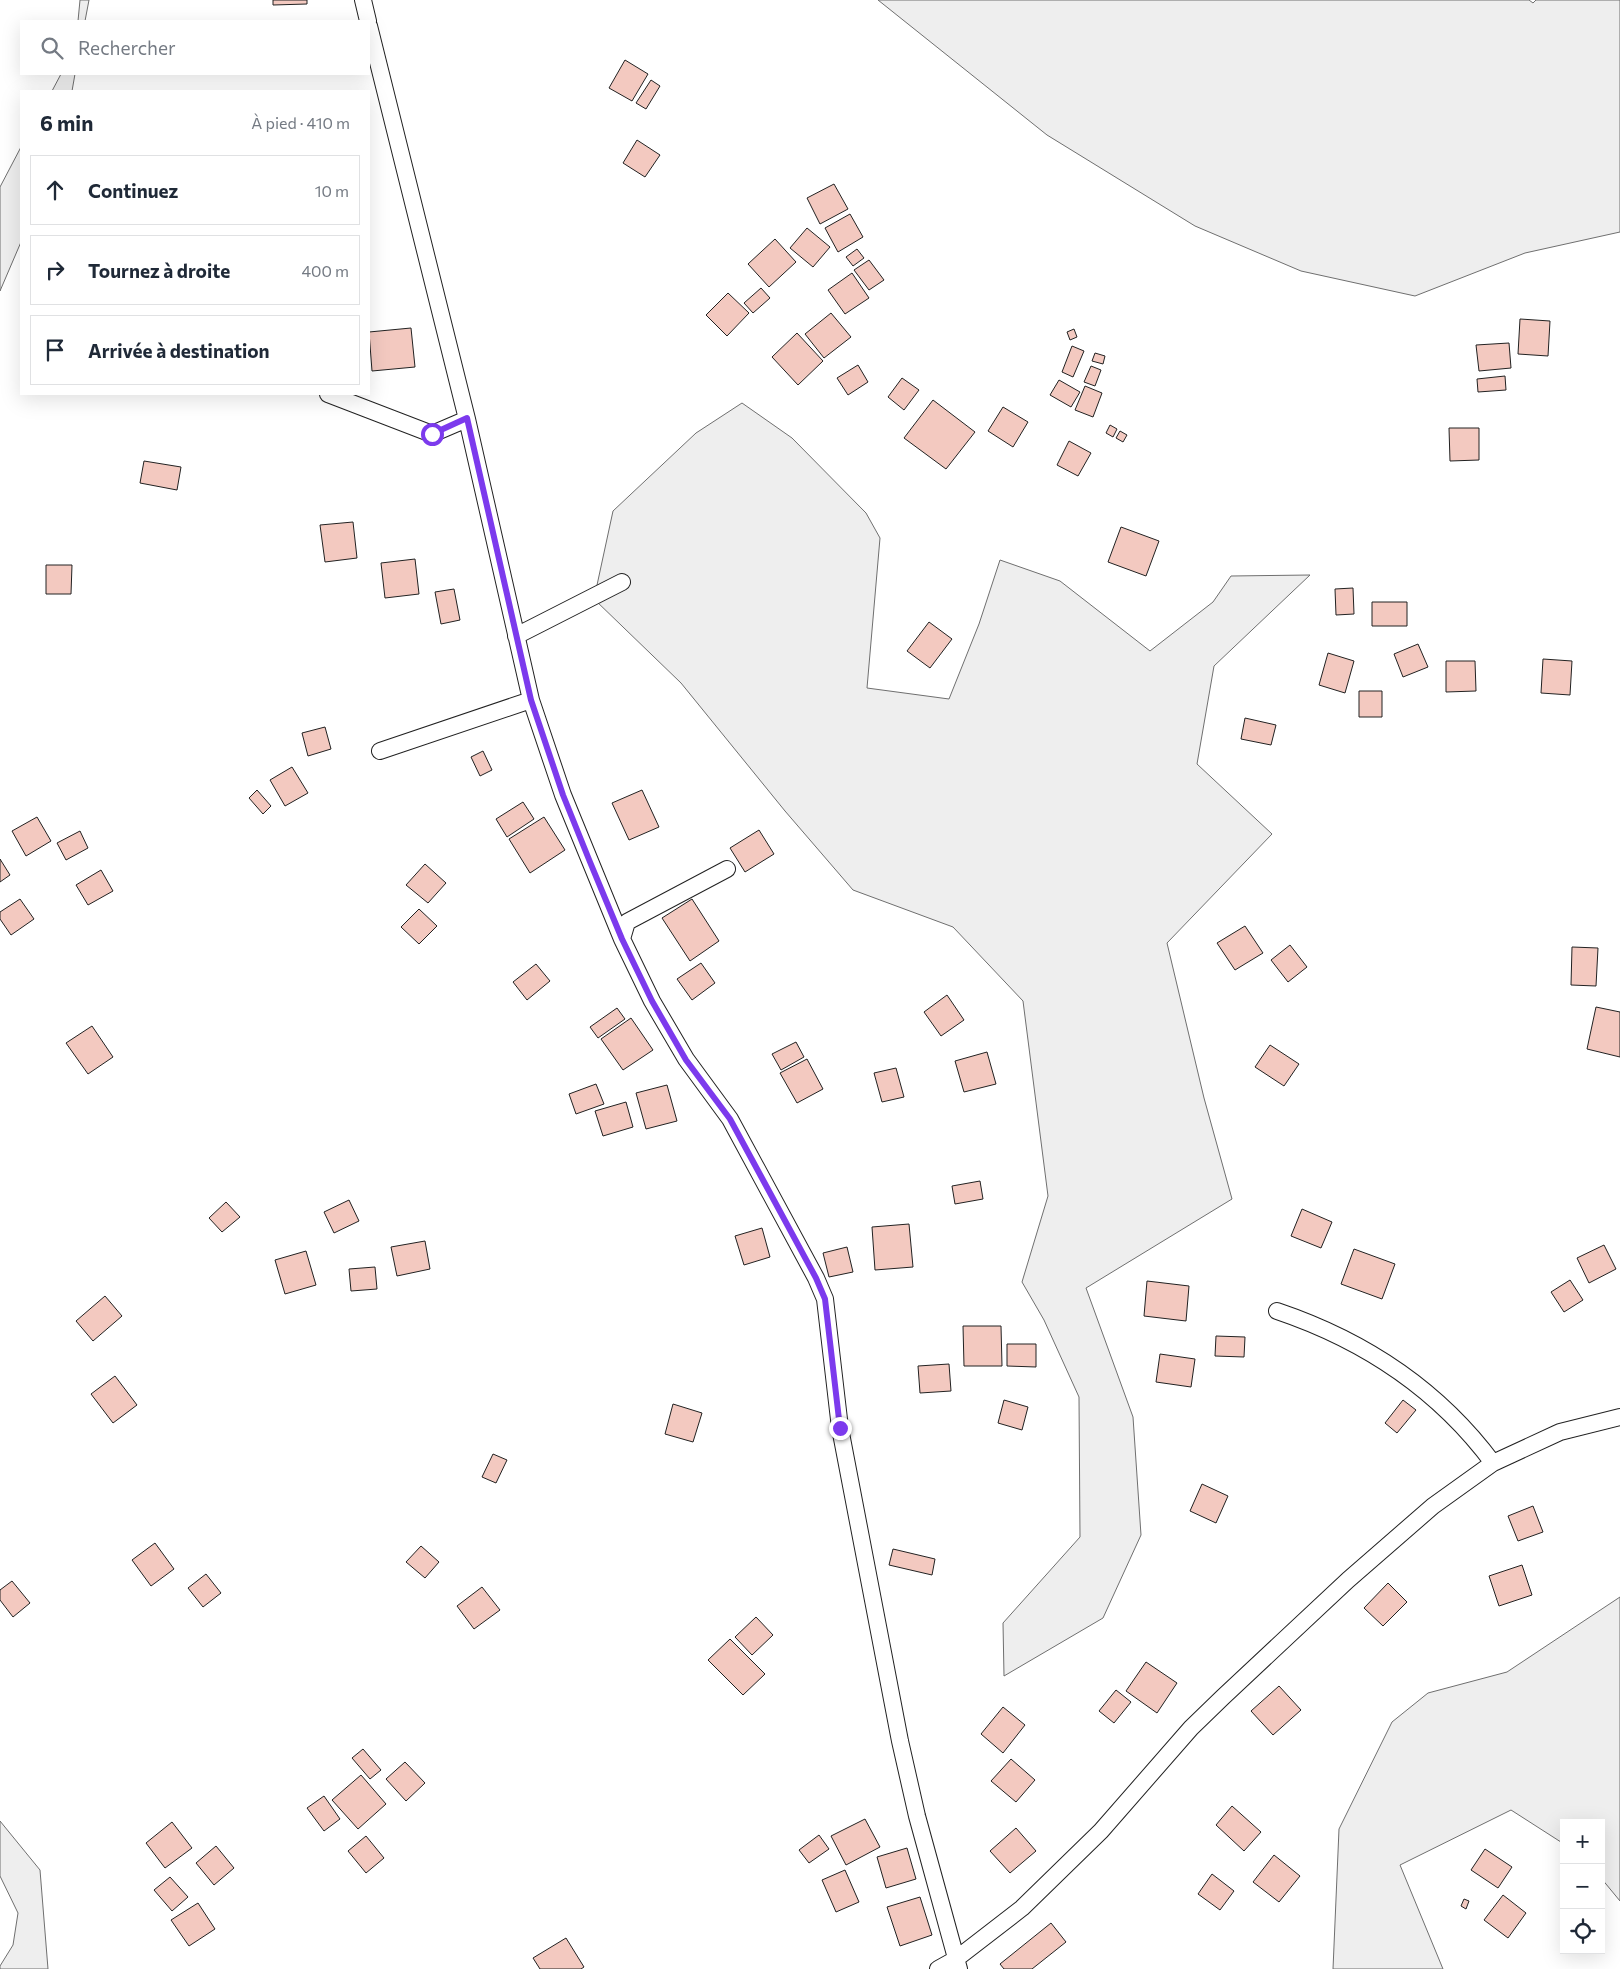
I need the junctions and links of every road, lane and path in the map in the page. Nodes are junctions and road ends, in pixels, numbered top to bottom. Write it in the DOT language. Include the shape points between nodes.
graph roads {
  1 [pos="363,0"];
  2 [pos="368,20"];
  3 [pos="370,30"];
  4 [pos="331,395"];
  5 [pos="467,418"];
  6 [pos="622,582"];
  7 [pos="516,636"];
  8 [pos="531,700"];
  9 [pos="380,751"];
  10 [pos="727,869"];
  11 [pos="622,939"];
  12 [pos="1277,1311"];
  13 [pos="1620,1417"];
  14 [pos="1493,1463"];
  15 [pos="958,1964"];
  16 [pos="938,1969"];
  1 -- 2 [label="street"];
  3 -- 5 [label="street"];
  4 -- 5 [label="street" via="432,434"];
  5 -- 7 [label="street"];
  6 -- 7 [label="street"];
  7 -- 8 [label="street"];
  8 -- 9 [label="street"];
  8 -- 11 [label="street" via="563,795"];
  10 -- 11 [label="street" via="627,922"];
  11 -- 15 [label="street" via="686,1060 730,1119 825,1299 840,1428 900,1741"];
  12 -- 14 [label="street" via="1313,1323 1403,1373 1474,1437"];
  13 -- 14 [label="street" via="1560,1432"];
  14 -- 15 [label="street" via="1433,1506 1348,1580 1191,1728 1101,1830 1047,1884"];
  15 -- 16 [label="street"];
}
